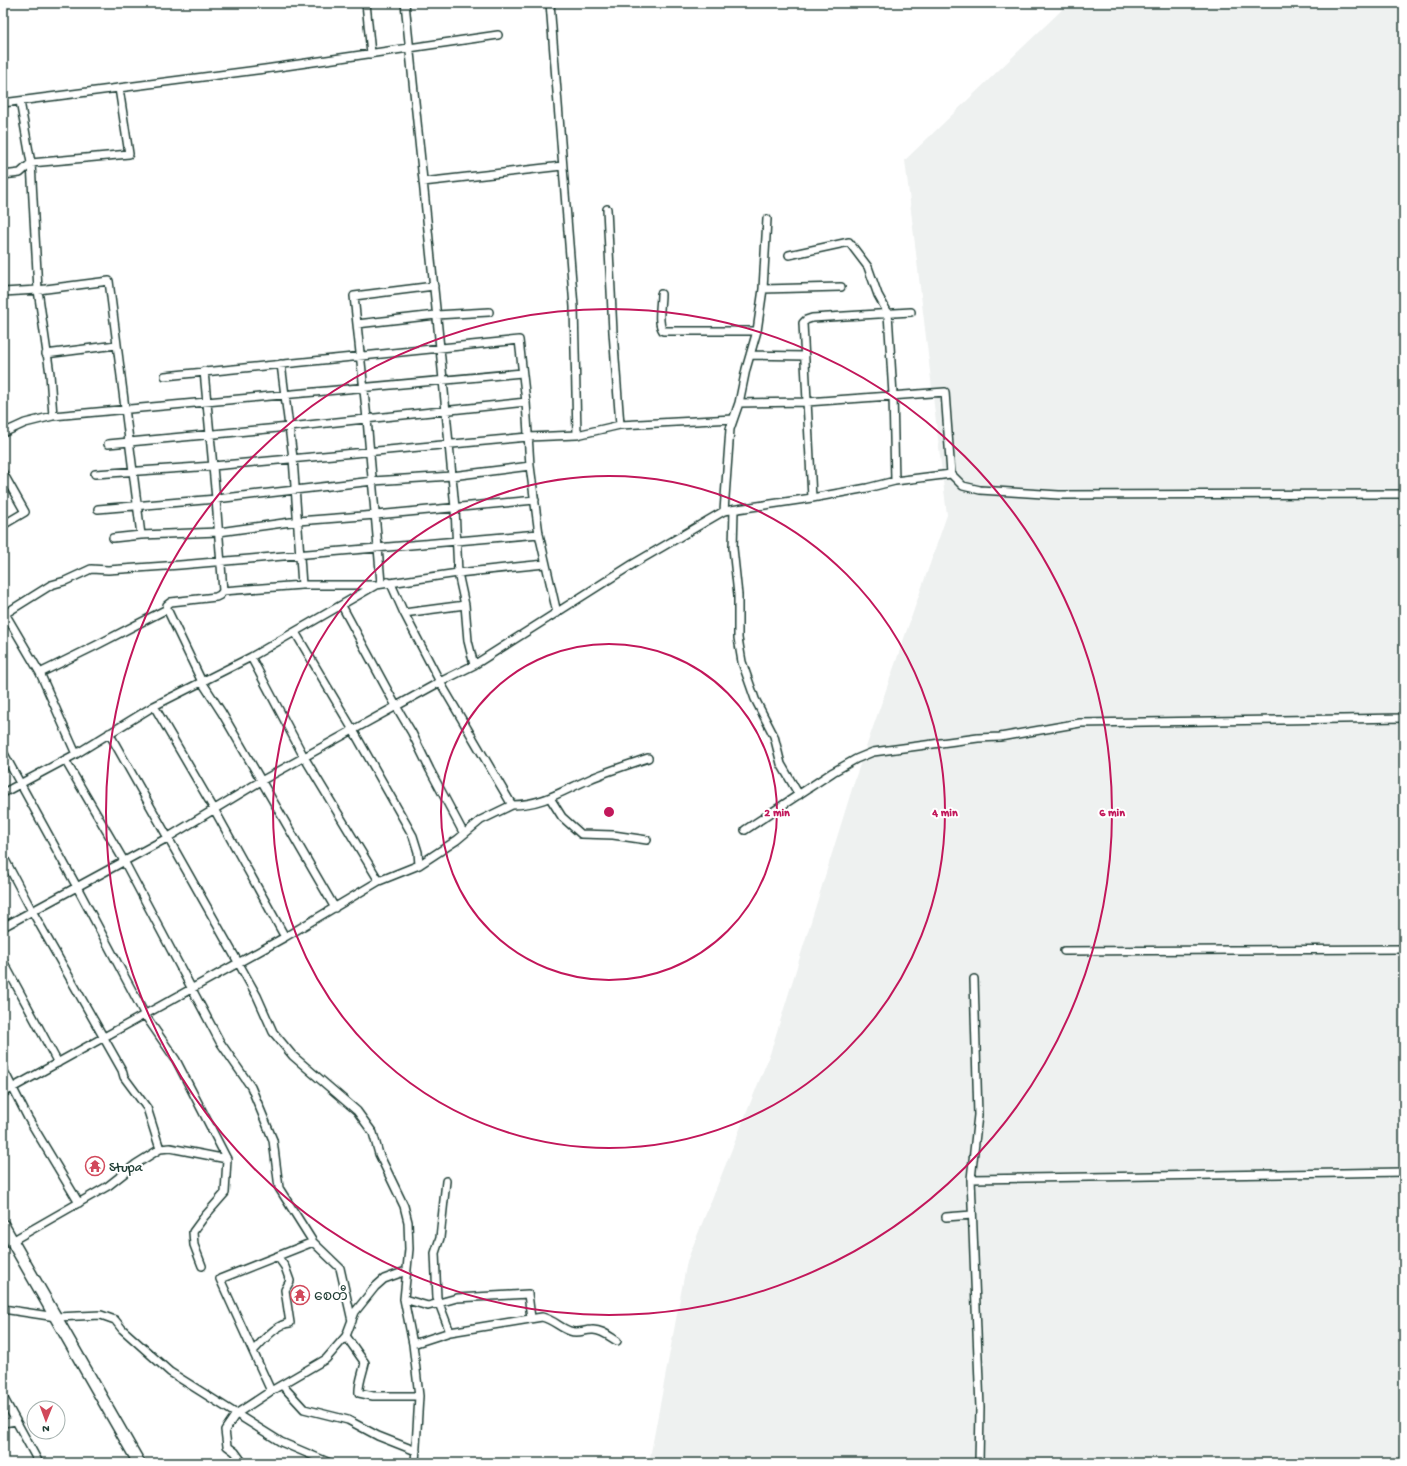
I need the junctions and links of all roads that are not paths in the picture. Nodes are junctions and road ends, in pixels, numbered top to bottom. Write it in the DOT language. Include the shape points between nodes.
graph roads {
  1 [pos="366,3"];
  2 [pos="405,3"];
  3 [pos="550,3"];
  4 [pos="498,35"];
  5 [pos="408,48"];
  6 [pos="371,54"];
  7 [pos="119,88"];
  8 [pos="20,101"];
  9 [pos="3,103"];
  10 [pos="31,163"];
  11 [pos="562,166"];
  12 [pos="3,174"];
  13 [pos="423,182"];
  14 [pos="607,209"];
  15 [pos="767,219"];
  16 [pos="789,255"];
  17 [pos="434,286"];
  18 [pos="841,287"];
  19 [pos="763,289"];
  20 [pos="38,290"];
  21 [pos="3,292"];
  22 [pos="661,294"];
  23 [pos="489,312"];
  24 [pos="911,312"];
  25 [pos="888,313"];
  26 [pos="436,315"];
  27 [pos="357,324"];
  28 [pos="757,331"];
  29 [pos="116,345"];
  30 [pos="440,348"];
  31 [pos="46,354"];
  32 [pos="361,355"];
  33 [pos="750,355"];
  34 [pos="805,356"];
  35 [pos="281,364"];
  36 [pos="204,372"];
  37 [pos="522,373"];
  38 [pos="165,376"];
  39 [pos="443,380"];
  40 [pos="365,388"];
  41 [pos="285,395"];
  42 [pos="893,395"];
  43 [pos="208,402"];
  44 [pos="526,402"];
  45 [pos="807,402"];
  46 [pos="739,403"];
  47 [pos="126,409"];
  48 [pos="446,411"];
  49 [pos="53,416"];
  50 [pos="368,419"];
  51 [pos="733,420"];
  52 [pos="620,425"];
  53 [pos="289,427"];
  54 [pos="3,433"];
  55 [pos="211,434"];
  56 [pos="577,435"];
  57 [pos="528,436"];
  58 [pos="130,442"];
  59 [pos="108,444"];
  60 [pos="449,444"];
  61 [pos="370,450"];
  62 [pos="293,458"];
  63 [pos="213,466"];
  64 [pos="530,466"];
  65 [pos="134,472"];
  66 [pos="3,473"];
  67 [pos="95,474"];
  68 [pos="951,474"];
  69 [pos="452,476"];
  70 [pos="373,481"];
  71 [pos="895,481"];
  72 [pos="296,490"];
  73 [pos="1404,494"];
  74 [pos="812,498"];
  75 [pos="216,499"];
  76 [pos="535,500"];
  77 [pos="138,504"];
  78 [pos="455,508"];
  79 [pos="98,509"];
  80 [pos="734,510"];
  81 [pos="724,511"];
  82 [pos="376,515"];
  83 [pos="298,521"];
  84 [pos="3,525"];
  85 [pos="219,532"];
  86 [pos="539,534"];
  87 [pos="141,535"];
  88 [pos="113,538"];
  89 [pos="457,540"];
  90 [pos="379,547"];
  91 [pos="300,554"];
  92 [pos="221,562"];
  93 [pos="545,564"];
  94 [pos="458,573"];
  95 [pos="382,583"];
  96 [pos="302,585"];
  97 [pos="223,591"];
  98 [pos="465,605"];
  99 [pos="342,606"];
  100 [pos="166,609"];
  101 [pos="4,612"];
  102 [pos="404,613"];
  103 [pos="557,613"];
  104 [pos="295,632"];
  105 [pos="251,657"];
  106 [pos="474,665"];
  107 [pos="40,672"];
  108 [pos="202,682"];
  109 [pos="440,682"];
  110 [pos="154,706"];
  111 [pos="396,706"];
  112 [pos="1404,718"];
  113 [pos="353,730"];
  114 [pos="109,733"];
  115 [pos="3,752"];
  116 [pos="76,754"];
  117 [pos="304,758"];
  118 [pos="648,758"];
  119 [pos="65,760"];
  120 [pos="261,781"];
  121 [pos="20,784"];
  122 [pos="3,793"];
  123 [pos="799,795"];
  124 [pos="550,798"];
  125 [pos="512,805"];
  126 [pos="214,809"];
  127 [pos="746,830"];
  128 [pos="464,834"];
  129 [pos="167,838"];
  130 [pos="647,840"];
  131 [pos="3,856"];
  132 [pos="124,861"];
  133 [pos="419,864"];
  134 [pos="379,881"];
  135 [pos="77,887"];
  136 [pos="335,908"];
  137 [pos="32,911"];
  138 [pos="3,928"];
  139 [pos="285,937"];
  140 [pos="1404,949"];
  141 [pos="1064,951"];
  142 [pos="3,961"];
  143 [pos="238,962"];
  144 [pos="974,979"];
  145 [pos="191,989"];
  146 [pos="145,1015"];
  147 [pos="103,1038"];
  148 [pos="58,1063"];
  149 [pos="3,1069"];
  150 [pos="12,1088"];
  151 [pos="3,1093"];
  152 [pos="160,1148"];
  153 [pos="227,1159"];
  154 [pos="1404,1172"];
  155 [pos="971,1179"];
  156 [pos="446,1181"];
  157 [pos="79,1203"];
  158 [pos="972,1215"];
  159 [pos="946,1217"];
  160 [pos="3,1225"];
  161 [pos="12,1241"];
  162 [pos="312,1242"];
  163 [pos="278,1257"];
  164 [pos="202,1266"];
  165 [pos="406,1271"];
  166 [pos="404,1299"];
  167 [pos="438,1303"];
  168 [pos="3,1309"];
  169 [pos="56,1317"];
  170 [pos="531,1318"];
  171 [pos="352,1321"];
  172 [pos="450,1332"];
  173 [pos="346,1336"];
  174 [pos="617,1341"];
  175 [pos="413,1344"];
  176 [pos="253,1351"];
  177 [pos="282,1385"];
  178 [pos="271,1391"];
  179 [pos="419,1396"];
  180 [pos="3,1397"];
  181 [pos="236,1414"];
  182 [pos="16,1421"];
  183 [pos="3,1423"];
  184 [pos="416,1450"];
  185 [pos="38,1463"];
  186 [pos="139,1463"];
  187 [pos="243,1463"];
  188 [pos="330,1463"];
  189 [pos="415,1463"];
  190 [pos="979,1463"];
  1 -- 6 [label="street"];
  2 -- 5 [label="street"];
  3 -- 11 [label="street"];
  4 -- 5 [label="street"];
  5 -- 6 [label="street"];
  5 -- 13 [label="street"];
  6 -- 7 [label="street"];
  7 -- 8 [label="street"];
  7 -- 10 [label="street" via="129,154"];
  8 -- 9 [label="street"];
  8 -- 10 [label="street"];
  10 -- 12 [label="street" via="20,172"];
  10 -- 20 [label="street"];
  11 -- 13 [label="street"];
  11 -- 56 [label="street" via="574,307"];
  13 -- 17 [label="street"];
  14 -- 52 [label="street"];
  15 -- 19 [label="street"];
  16 -- 25 [label="street" via="849,242 868,267"];
  17 -- 26 [label="street"];
  17 -- 27 [label="street" via="354,296"];
  18 -- 19 [label="street"];
  19 -- 28 [label="street"];
  20 -- 21 [label="street"];
  20 -- 29 [label="street" via="109,281"];
  20 -- 31 [label="street"];
  22 -- 28 [label="street" via="660,323 663,331"];
  23 -- 26 [label="street"];
  24 -- 25 [label="street"];
  25 -- 34 [label="street" via="806,320 803,323"];
  25 -- 42 [label="street"];
  26 -- 27 [label="street"];
  26 -- 30 [label="street"];
  27 -- 32 [label="street"];
  28 -- 33 [label="street"];
  29 -- 31 [label="street"];
  29 -- 47 [label="street"];
  30 -- 32 [label="street"];
  30 -- 37 [label="street" via="519,340"];
  30 -- 39 [label="street"];
  31 -- 49 [label="street"];
  32 -- 35 [label="street"];
  32 -- 40 [label="street"];
  33 -- 34 [label="street"];
  33 -- 46 [label="street"];
  34 -- 45 [label="street"];
  35 -- 36 [label="street"];
  35 -- 41 [label="street"];
  36 -- 38 [label="street"];
  36 -- 43 [label="street"];
  37 -- 39 [label="street"];
  37 -- 44 [label="street"];
  39 -- 40 [label="street"];
  39 -- 48 [label="street"];
  40 -- 41 [label="street"];
  40 -- 50 [label="street"];
  41 -- 43 [label="street"];
  41 -- 53 [label="street"];
  42 -- 45 [label="street"];
  42 -- 68 [label="street" via="945,392"];
  42 -- 71 [label="street"];
  43 -- 47 [label="street"];
  43 -- 55 [label="street"];
  44 -- 48 [label="street"];
  44 -- 57 [label="street"];
  45 -- 46 [label="street"];
  45 -- 74 [label="street"];
  46 -- 51 [label="street"];
  47 -- 49 [label="street"];
  47 -- 58 [label="street"];
  48 -- 50 [label="street"];
  48 -- 60 [label="street"];
  49 -- 54 [label="street" via="25,423"];
  50 -- 53 [label="street"];
  50 -- 61 [label="street"];
  51 -- 52 [label="street"];
  51 -- 81 [label="street" via="730,429"];
  52 -- 56 [label="street"];
  53 -- 55 [label="street"];
  53 -- 62 [label="street"];
  55 -- 58 [label="street"];
  55 -- 63 [label="street"];
  56 -- 57 [label="street"];
  57 -- 60 [label="street"];
  57 -- 64 [label="street"];
  58 -- 59 [label="street"];
  58 -- 65 [label="street"];
  60 -- 61 [label="street"];
  60 -- 69 [label="street"];
  61 -- 62 [label="street"];
  61 -- 70 [label="street"];
  62 -- 63 [label="street"];
  62 -- 72 [label="street"];
  63 -- 65 [label="street"];
  63 -- 75 [label="street"];
  64 -- 69 [label="street"];
  64 -- 76 [label="street"];
  65 -- 67 [label="street"];
  65 -- 77 [label="street"];
  66 -- 84 [label="street" via="25,512"];
  68 -- 71 [label="street"];
  68 -- 73 [label="street" via="963,486 980,490 1059,495"];
  69 -- 70 [label="street"];
  69 -- 78 [label="street"];
  70 -- 72 [label="street"];
  70 -- 82 [label="street"];
  71 -- 74 [label="street"];
  72 -- 75 [label="street"];
  72 -- 83 [label="street"];
  74 -- 80 [label="street"];
  75 -- 77 [label="street"];
  75 -- 85 [label="street"];
  76 -- 78 [label="street"];
  76 -- 86 [label="street"];
  77 -- 79 [label="street"];
  77 -- 87 [label="street"];
  78 -- 82 [label="street"];
  78 -- 89 [label="street"];
  80 -- 81 [label="street"];
  80 -- 123 [label="street" via="733,548 738,595 738,638 742,662 755,699 774,736 781,764"];
  81 -- 103 [label="street" via="633,564"];
  82 -- 83 [label="street"];
  82 -- 90 [label="street"];
  83 -- 85 [label="street"];
  83 -- 91 [label="street"];
  85 -- 87 [label="street"];
  85 -- 92 [label="street"];
  86 -- 89 [label="street"];
  86 -- 93 [label="street"];
  87 -- 88 [label="street"];
  89 -- 90 [label="street"];
  89 -- 94 [label="street"];
  90 -- 91 [label="street"];
  90 -- 95 [label="street"];
  91 -- 92 [label="street"];
  91 -- 96 [label="street"];
  92 -- 97 [label="street"];
  92 -- 101 [label="street" via="91,569 51,585"];
  93 -- 94 [label="street"];
  93 -- 103 [label="street"];
  94 -- 95 [label="street"];
  94 -- 98 [label="street"];
  95 -- 96 [label="street"];
  95 -- 99 [label="street"];
  95 -- 102 [label="street" via="392,586"];
  96 -- 97 [label="street"];
  97 -- 100 [label="street" via="216,597 171,602"];
  98 -- 102 [label="street"];
  98 -- 106 [label="street" via="468,641"];
  99 -- 104 [label="street"];
  99 -- 111 [label="street"];
  100 -- 107 [label="street"];
  100 -- 108 [label="street"];
  101 -- 107 [label="street"];
  102 -- 109 [label="street"];
  103 -- 106 [label="street"];
  104 -- 105 [label="street"];
  104 -- 113 [label="street"];
  105 -- 108 [label="street"];
  105 -- 117 [label="street"];
  106 -- 109 [label="street"];
  107 -- 116 [label="street"];
  108 -- 110 [label="street"];
  108 -- 120 [label="street"];
  109 -- 111 [label="street"];
  109 -- 125 [label="street"];
  110 -- 114 [label="street"];
  110 -- 126 [label="street"];
  111 -- 113 [label="street"];
  111 -- 128 [label="street"];
  112 -- 123 [label="street" via="1080,723 1000,737 873,752 833,772"];
  113 -- 117 [label="street"];
  113 -- 133 [label="street" via="413,836"];
  114 -- 116 [label="street"];
  114 -- 129 [label="street"];
  115 -- 121 [label="street"];
  116 -- 119 [label="street"];
  117 -- 120 [label="street"];
  117 -- 134 [label="street"];
  118 -- 124 [label="street" via="590,779"];
  119 -- 121 [label="street"];
  119 -- 132 [label="street"];
  120 -- 126 [label="street"];
  120 -- 136 [label="street"];
  121 -- 122 [label="street"];
  121 -- 135 [label="street"];
  123 -- 127 [label="street"];
  124 -- 125 [label="street" via="526,805"];
  124 -- 130 [label="street" via="562,817 581,834"];
  125 -- 128 [label="street" via="481,820"];
  126 -- 129 [label="street"];
  126 -- 139 [label="street"];
  128 -- 133 [label="street"];
  129 -- 132 [label="street"];
  129 -- 143 [label="street"];
  131 -- 137 [label="street"];
  132 -- 135 [label="street"];
  132 -- 145 [label="street"];
  133 -- 134 [label="street"];
  134 -- 136 [label="street"];
  135 -- 137 [label="street"];
  135 -- 146 [label="street"];
  136 -- 139 [label="street"];
  137 -- 138 [label="street"];
  137 -- 147 [label="street"];
  139 -- 143 [label="street"];
  140 -- 141 [label="street"];
  142 -- 148 [label="street"];
  143 -- 145 [label="street"];
  143 -- 165 [label="street" via="273,1032 293,1056 356,1111 373,1133 379,1154 404,1206 408,1222 409,1249"];
  144 -- 155 [label="street" via="978,1115"];
  145 -- 146 [label="street"];
  145 -- 162 [label="street" via="220,1042 251,1087 273,1140 279,1188"];
  146 -- 147 [label="street"];
  146 -- 153 [label="street" via="176,1060"];
  147 -- 148 [label="street"];
  147 -- 152 [label="street" via="124,1077 147,1108"];
  148 -- 150 [label="street"];
  149 -- 150 [label="street"];
  150 -- 151 [label="street"];
  150 -- 157 [label="street"];
  152 -- 153 [label="street"];
  152 -- 157 [label="street" via="108,1186"];
  153 -- 164 [label="street" via="225,1193 194,1232 194,1245"];
  154 -- 155 [label="street"];
  155 -- 158 [label="street"];
  156 -- 167 [label="street" via="440,1238 435,1253"];
  157 -- 161 [label="street"];
  158 -- 159 [label="street"];
  158 -- 190 [label="street" via="980,1408"];
  160 -- 161 [label="main road"];
  161 -- 169 [label="main road"];
  162 -- 163 [label="street"];
  162 -- 171 [label="street" via="340,1268"];
  163 -- 176 [label="street" via="290,1282 285,1290 290,1323 282,1325"];
  163 -- 176 [label="street" via="220,1279"];
  165 -- 166 [label="street"];
  165 -- 171 [label="street" via="384,1279 375,1287"];
  166 -- 167 [label="street" via="428,1306"];
  166 -- 175 [label="street"];
  167 -- 170 [label="street" via="457,1298 528,1294"];
  167 -- 172 [label="street"];
  168 -- 169 [label="street"];
  169 -- 181 [label="street" via="101,1315 115,1320 170,1372"];
  169 -- 186 [label="main road"];
  170 -- 172 [label="street"];
  170 -- 174 [label="street" via="549,1319 574,1332 598,1330"];
  171 -- 173 [label="street"];
  172 -- 175 [label="street"];
  173 -- 177 [label="street" via="326,1359"];
  173 -- 179 [label="street" via="365,1363 358,1387 359,1393 373,1396"];
  175 -- 179 [label="street"];
  176 -- 178 [label="street"];
  177 -- 178 [label="street"];
  177 -- 184 [label="street" via="304,1409 348,1420 378,1436"];
  178 -- 181 [label="street"];
  179 -- 184 [label="street"];
  180 -- 182 [label="street"];
  181 -- 187 [label="street" via="225,1430 225,1437 227,1446"];
  181 -- 188 [label="street" via="282,1442"];
  182 -- 183 [label="street"];
  182 -- 185 [label="street"];
  184 -- 189 [label="street"];
}
